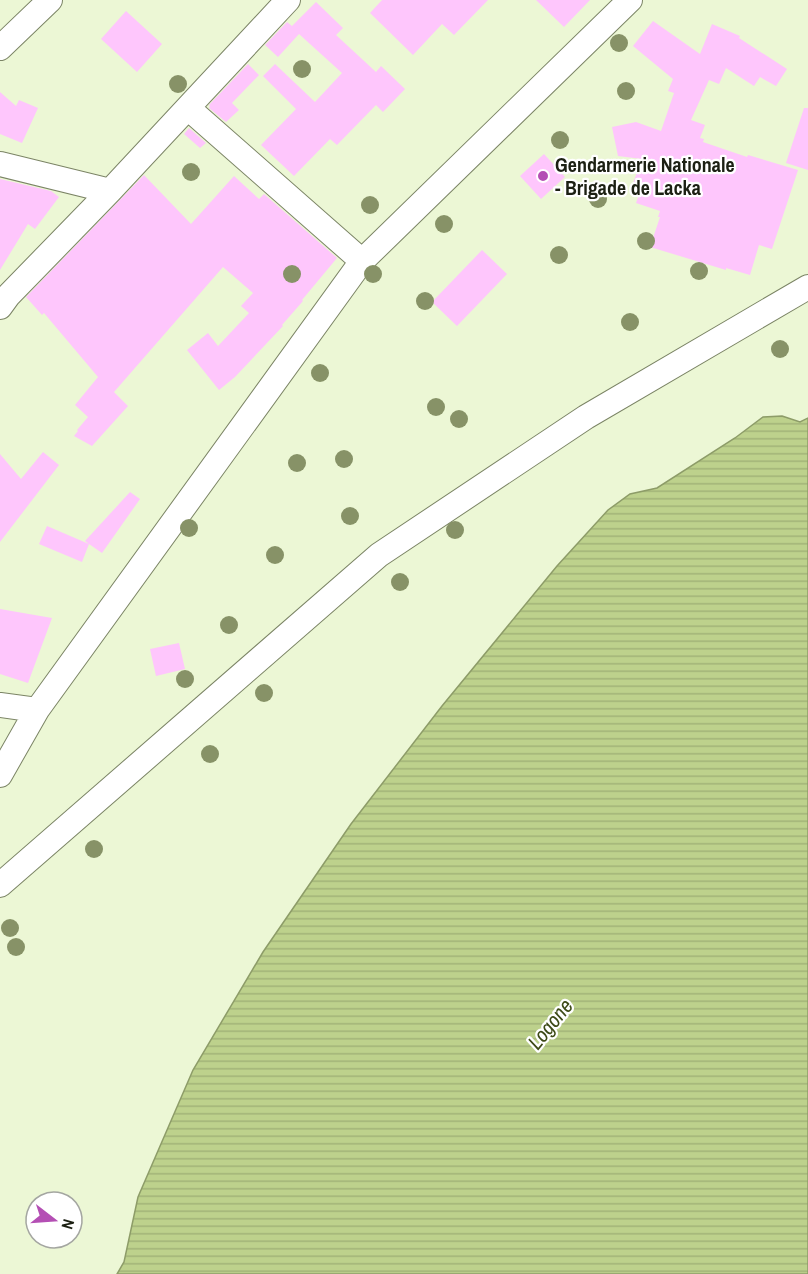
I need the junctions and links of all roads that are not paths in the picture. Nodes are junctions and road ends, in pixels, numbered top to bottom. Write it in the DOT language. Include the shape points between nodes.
graph roads {
  1 [pos="50,0"];
  2 [pos="288,0"];
  3 [pos="618,4"];
  4 [pos="0,48"];
  5 [pos="188,108"];
  6 [pos="0,164"];
  7 [pos="110,191"];
  8 [pos="362,261"];
  9 [pos="808,287"];
  10 [pos="0,307"];
  11 [pos="0,705"];
  12 [pos="37,710"];
  13 [pos="0,775"];
  14 [pos="0,885"];
  1 -- 4 [label="street"];
  2 -- 5 [label="street"];
  3 -- 8 [label="street"];
  5 -- 7 [label="street"];
  5 -- 8 [label="street"];
  6 -- 7 [label="street"];
  7 -- 10 [label="street"];
  8 -- 12 [label="street"];
  9 -- 14 [label="street" via="586,417 380,555"];
  11 -- 12 [label="street"];
  12 -- 13 [label="street"];
}
